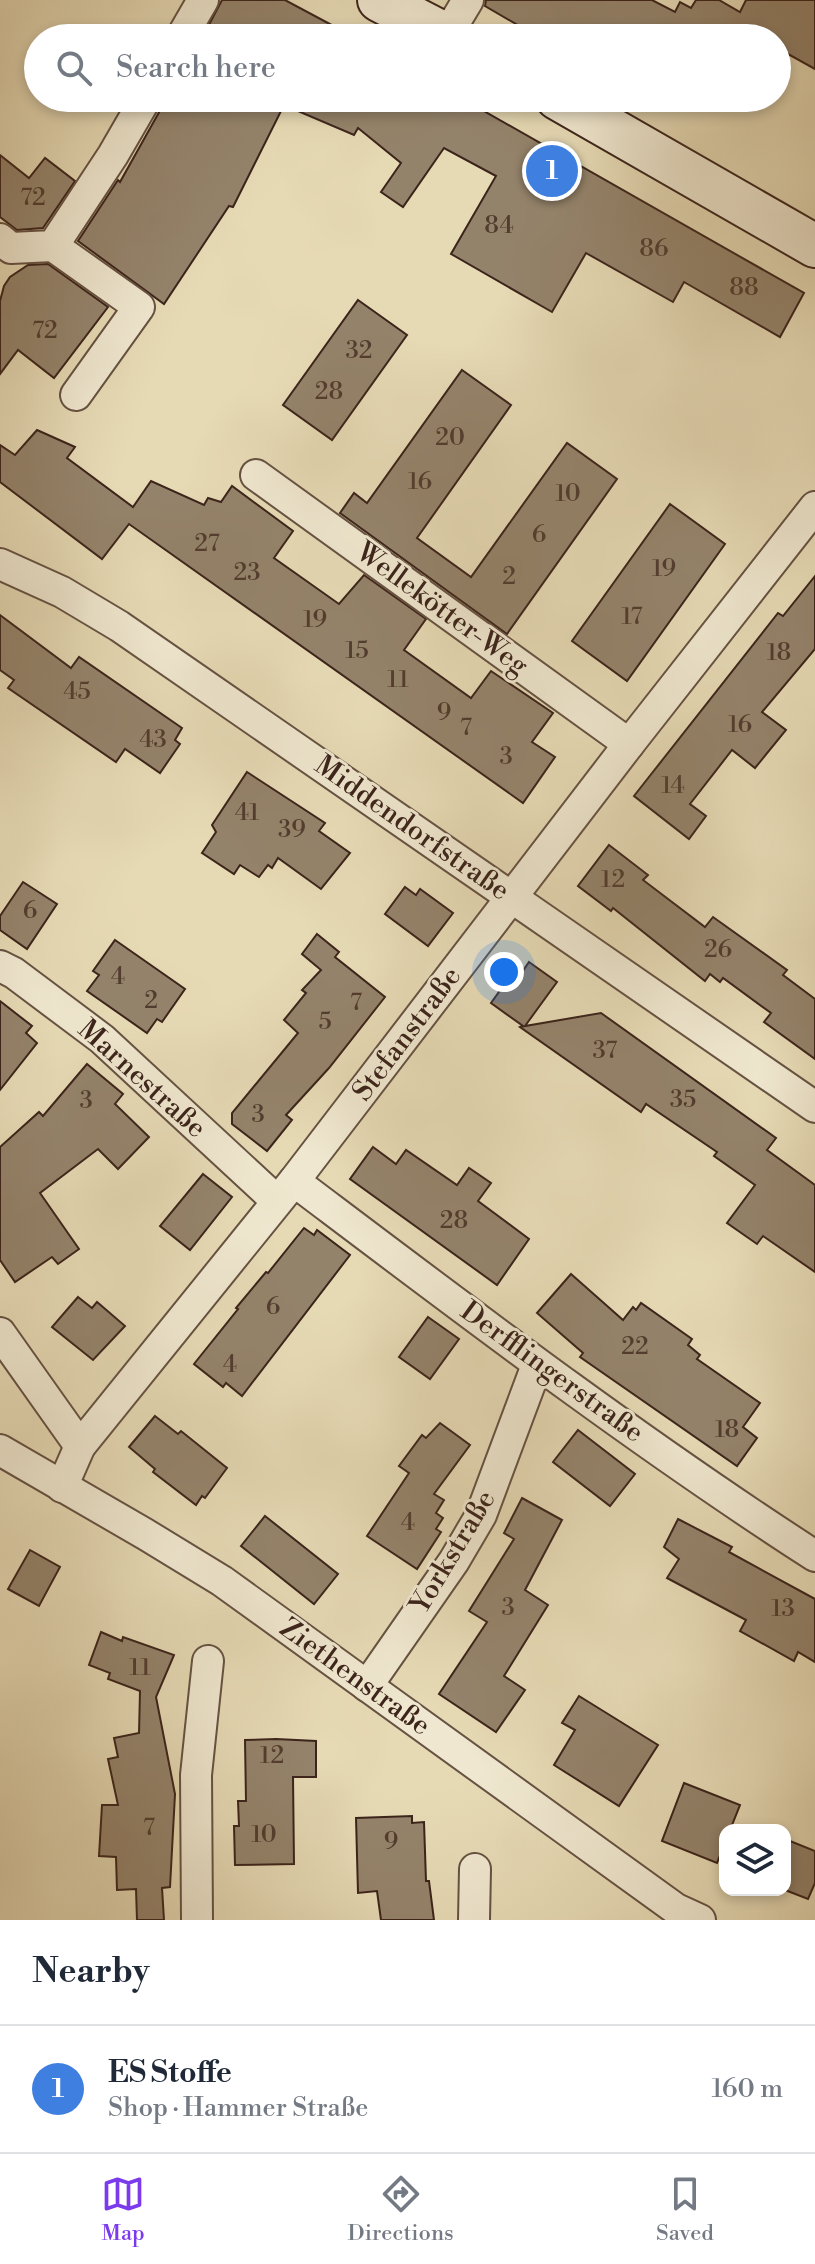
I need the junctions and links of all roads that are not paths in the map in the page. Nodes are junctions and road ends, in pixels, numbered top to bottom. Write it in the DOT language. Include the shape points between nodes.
graph roads {
  1 [pos="203,0"];
  2 [pos="379,0"];
  3 [pos="468,0"];
  4 [pos="189,24"];
  5 [pos="426,24"];
  6 [pos="456,24"];
  7 [pos="138,112"];
  8 [pos="581,112"];
  9 [pos="0,239"];
  10 [pos="53,246"];
  11 [pos="815,246"];
  12 [pos="76,395"];
  13 [pos="256,475"];
  14 [pos="815,507"];
  15 [pos="0,564"];
  16 [pos="629,744"];
  17 [pos="510,898"];
  18 [pos="0,966"];
  19 [pos="812,1098"];
  20 [pos="286,1191"];
  21 [pos="0,1333"];
  22 [pos="537,1365"];
  23 [pos="80,1446"];
  24 [pos="0,1450"];
  25 [pos="62,1487"];
  26 [pos="815,1556"];
  27 [pos="208,1661"];
  28 [pos="367,1686"];
  29 [pos="475,1869"];
  30 [pos="197,1920"];
  31 [pos="474,1920"];
  32 [pos="700,1920"];
  1 -- 4 [label="street"];
  2 -- 5 [label="main road"];
  3 -- 6 [label="street"];
  7 -- 10 [label="street"];
  8 -- 11 [label="main road"];
  9 -- 10 [label="street" via="11,248"];
  10 -- 12 [label="street" via="139,307"];
  13 -- 16 [label="street, Wellekötter-Weg"];
  14 -- 16 [label="street, Stefanstraße"];
  15 -- 17 [label="street, Middendorfstraße" via="119,626"];
  16 -- 17 [label="street, Stefanstraße"];
  17 -- 19 [label="street, Middendorfstraße"];
  17 -- 20 [label="street, Stefanstraße"];
  18 -- 20 [label="street, Marnestraße" via="102,1039"];
  20 -- 22 [label="street, Derfflingerstraße"];
  20 -- 23 [label="street, Stefanstraße"];
  21 -- 23 [label="street"];
  22 -- 26 [label="street, Derfflingerstraße"];
  22 -- 28 [label="street, Yorkstraße" via="481,1515"];
  23 -- 25 [label="street, Stefanstraße"];
  24 -- 25 [label="street, Ziethenstraße"];
  25 -- 28 [label="street, Ziethenstraße" via="222,1581"];
  27 -- 30 [label="street" via="196,1775"];
  28 -- 32 [label="street, Ziethenstraße" via="676,1909"];
  29 -- 31 [label="street"];
}
